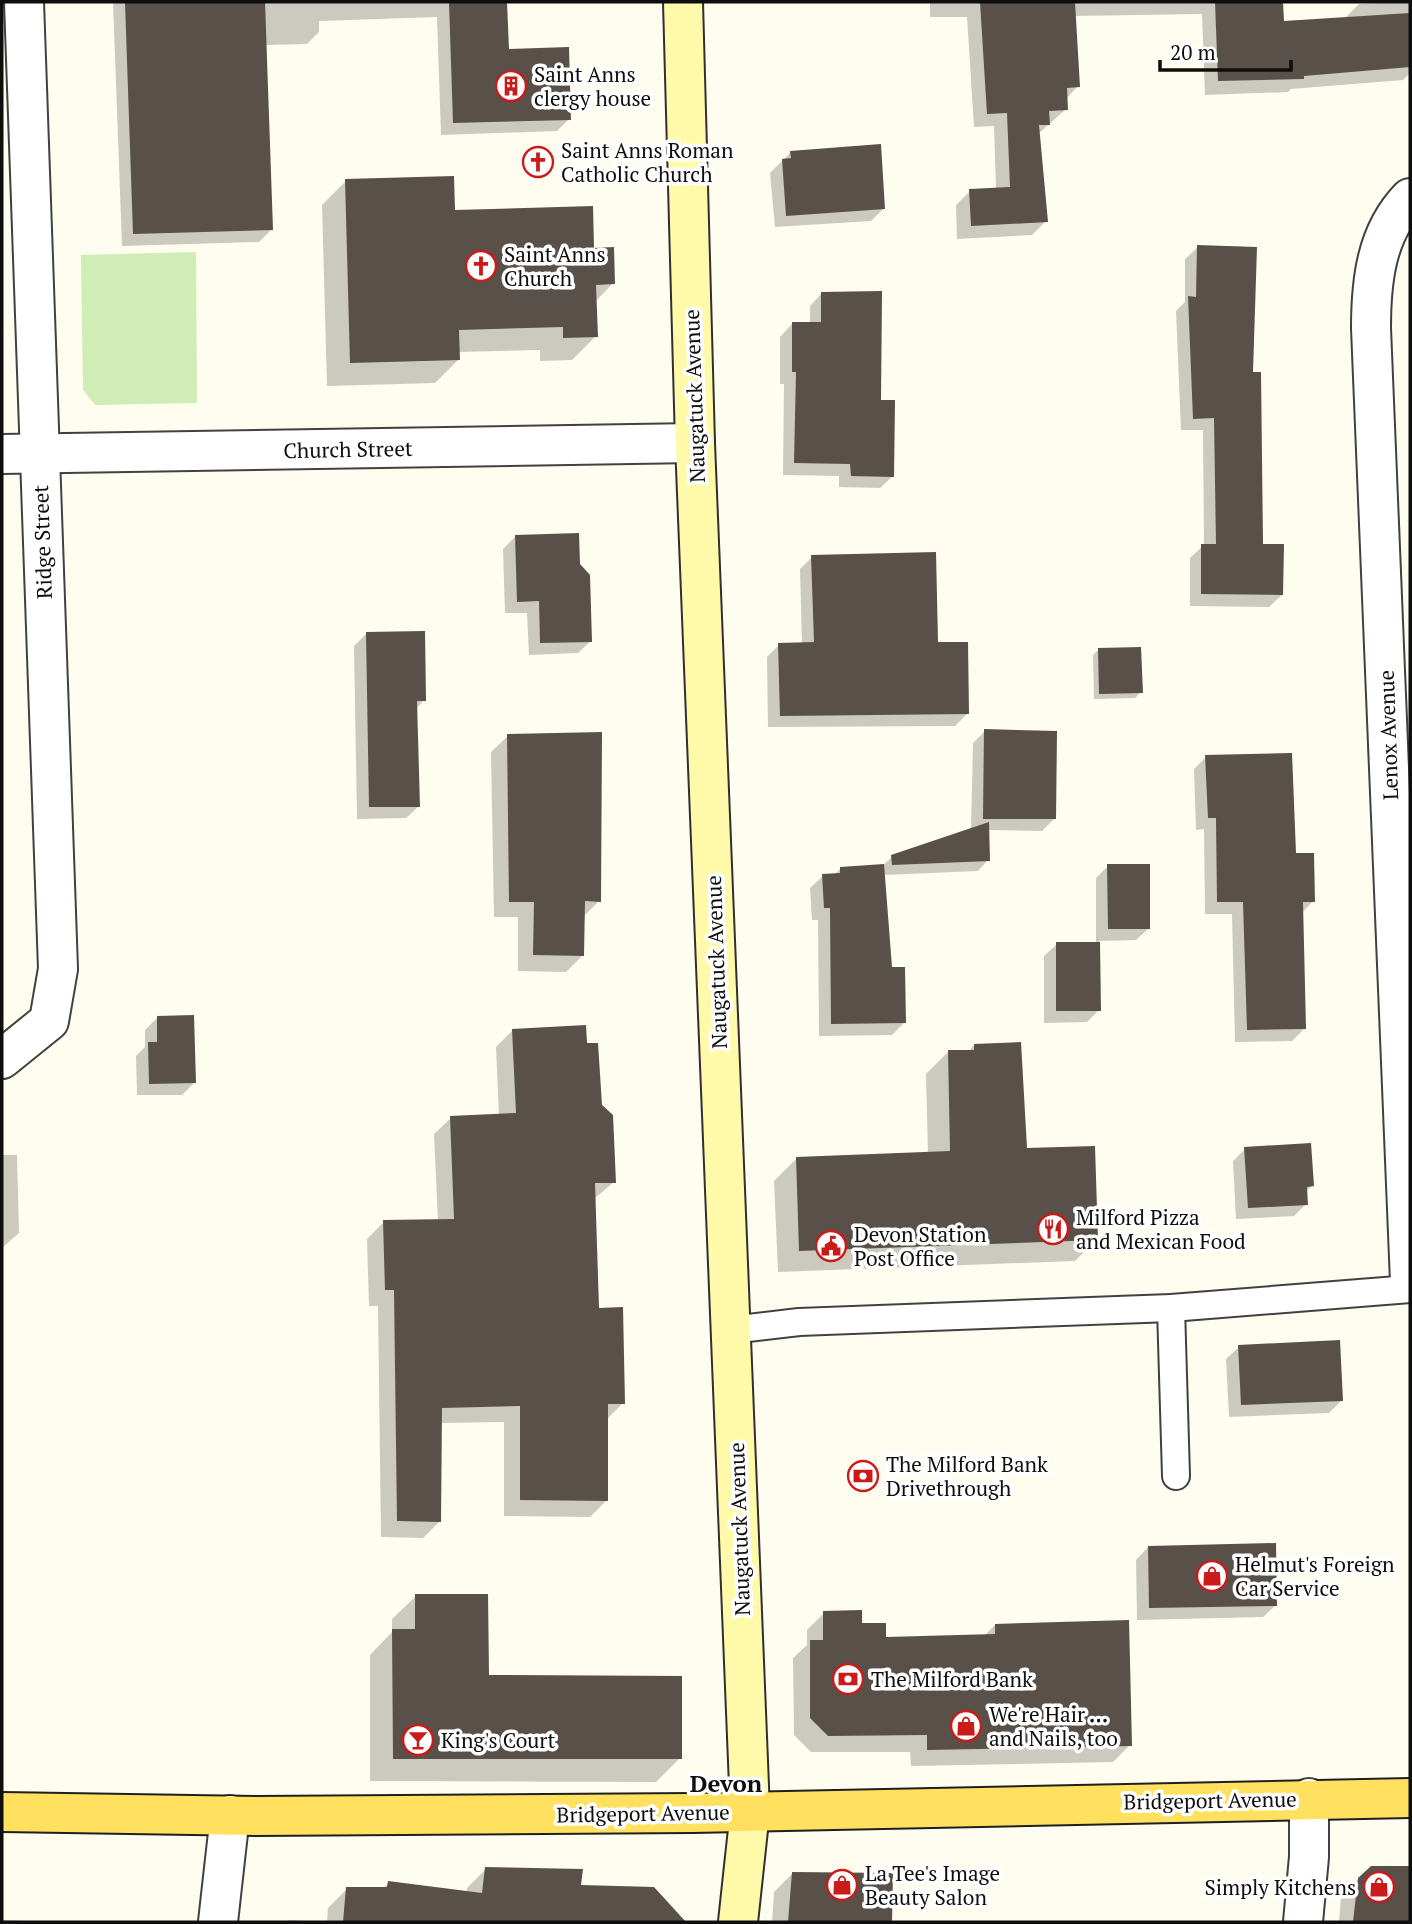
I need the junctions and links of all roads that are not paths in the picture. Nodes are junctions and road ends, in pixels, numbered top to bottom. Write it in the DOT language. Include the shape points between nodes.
graph roads {
  1 [pos="24,2"];
  2 [pos="683,2"];
  3 [pos="1410,198"];
  4 [pos="695,443"];
  5 [pos="2,454"];
  6 [pos="39,454"];
  7 [pos="2,1059"];
  8 [pos="1410,1282"];
  9 [pos="1410,1289"];
  10 [pos="1171,1308"];
  11 [pos="731,1330"];
  12 [pos="1176,1476"];
  13 [pos="1309,1798"];
  14 [pos="1410,1798"];
  15 [pos="750,1811"];
  16 [pos="2,1812"];
  17 [pos="230,1815"];
  18 [pos="218,1922"];
  19 [pos="738,1922"];
  20 [pos="1303,1922"];
  1 -- 6 [label="street, Ridge Street"];
  2 -- 4 [label="main road, Naugatuck Avenue"];
  3 -- 8 [label="street, Lenox Avenue" via="1390,223 1379,250 1371,328"];
  4 -- 6 [label="street, Church Street"];
  4 -- 11 [label="main road, Naugatuck Avenue"];
  5 -- 6 [label="street, Church Street"];
  6 -- 7 [label="street, Ridge Street" via="58,969 49,1021"];
  9 -- 10 [label="lane"];
  10 -- 11 [label="lane" via="799,1322"];
  10 -- 12 [label="lane"];
  11 -- 15 [label="main road, Naugatuck Avenue"];
  13 -- 14 [label="main road, Bridgeport Avenue"];
  13 -- 15 [label="main road, Bridgeport Avenue"];
  13 -- 20 [label="street"];
  15 -- 17 [label="main road, Bridgeport Avenue"];
  15 -- 19 [label="main road, Naugatuck Avenue"];
  16 -- 17 [label="main road, Bridgeport Avenue"];
  17 -- 18 [label="street"];
}
